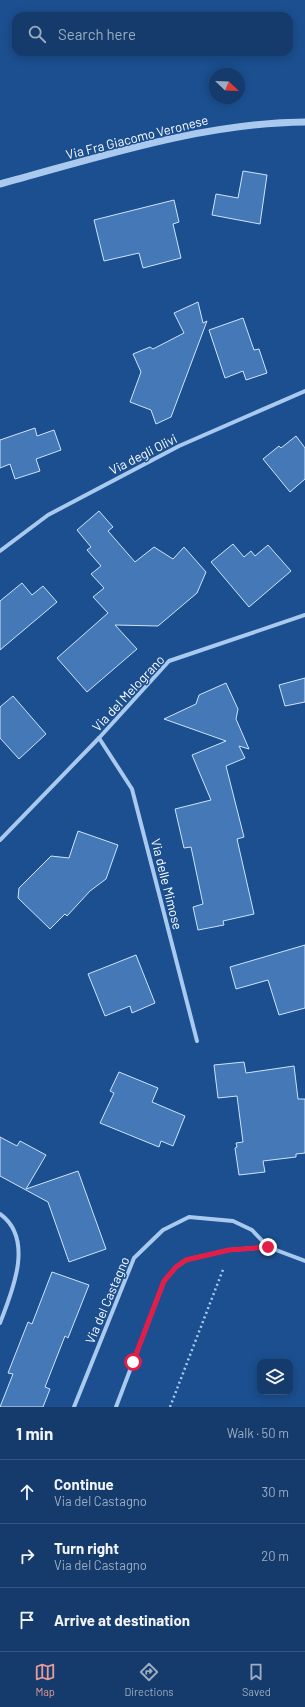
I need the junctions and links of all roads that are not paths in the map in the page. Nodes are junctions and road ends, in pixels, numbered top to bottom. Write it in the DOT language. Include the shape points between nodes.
graph roads {
  1 [pos="305,122"];
  2 [pos="0,184"];
  3 [pos="305,391"];
  4 [pos="0,551"];
  5 [pos="305,615"];
  6 [pos="99,738"];
  7 [pos="0,840"];
  8 [pos="197,1041"];
  9 [pos="0,1214"];
  10 [pos="268,1247"];
  11 [pos="305,1261"];
  12 [pos="0,1323"];
  13 [pos="74,1407"];
  14 [pos="116,1407"];
  1 -- 2 [label="street, Via Fra Giacomo Veronese" via="273,122 188,134"];
  3 -- 4 [label="street, Via degli Olivi" via="180,446 55,511"];
  5 -- 6 [label="street, Via del Melograno" via="169,661"];
  6 -- 7 [label="street, Via del Melograno"];
  6 -- 8 [label="street, Via delle Mimose" via="132,789"];
  9 -- 12 [label="street" via="13,1231 19,1262 15,1284"];
  10 -- 11 [label="street, Via del Castagno"];
  10 -- 13 [label="street, Via del Castagno" via="252,1230 233,1221 189,1217 163,1230 134,1258"];
  10 -- 14 [label="street, Via del Castagno" via="229,1250 186,1260 176,1267 164,1281"];
}
